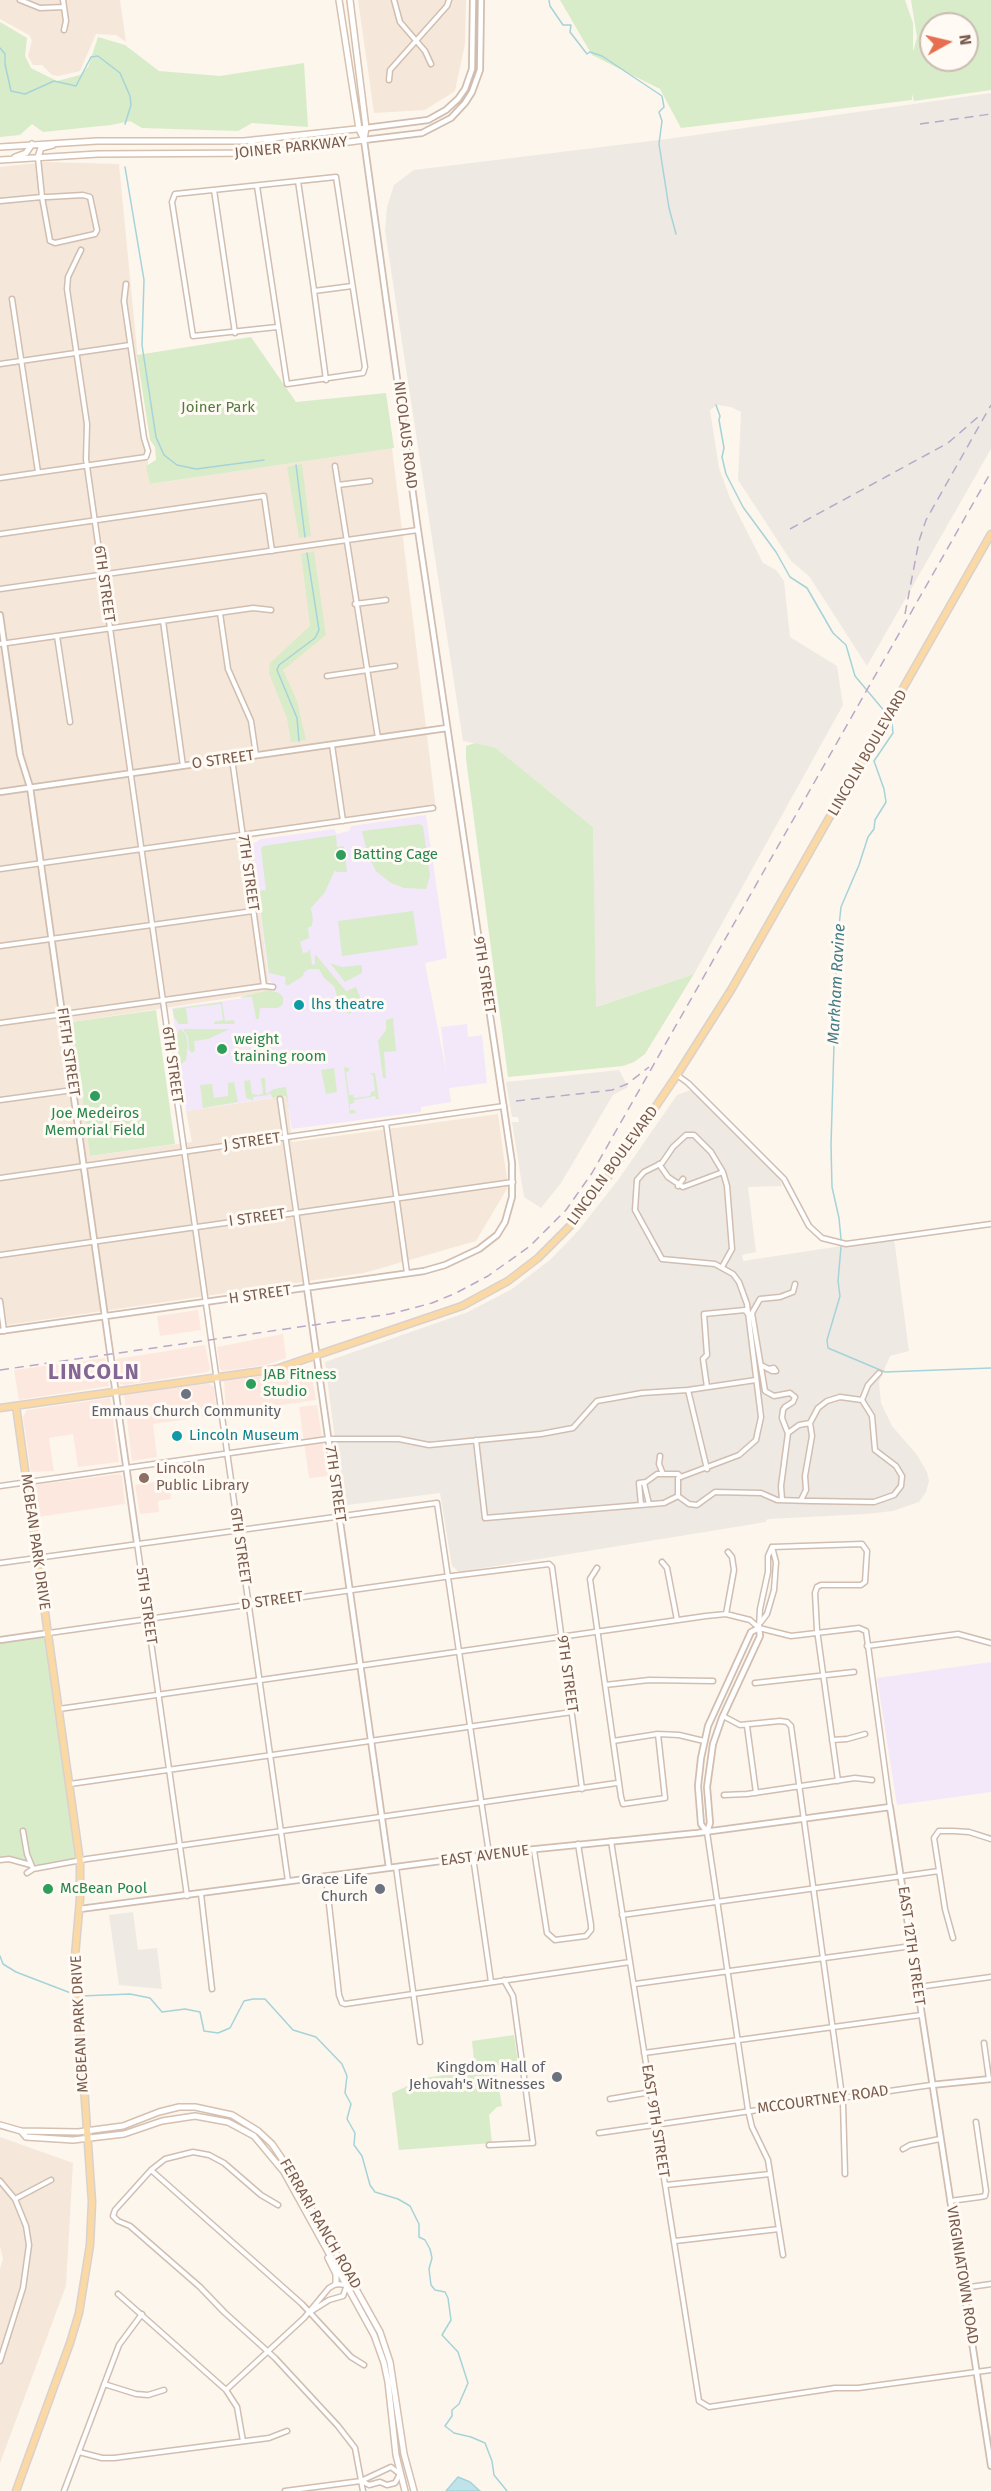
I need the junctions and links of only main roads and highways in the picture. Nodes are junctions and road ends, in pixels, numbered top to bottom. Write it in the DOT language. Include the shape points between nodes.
graph roads {
  1 [pos="339,0"];
  2 [pos="351,0"];
  3 [pos="366,128"];
  4 [pos="359,129"];
  5 [pos="280,139"];
  6 [pos="254,140"];
  7 [pos="364,141"];
  8 [pos="60,142"];
  9 [pos="32,144"];
  10 [pos="0,147"];
  11 [pos="254,154"];
  12 [pos="229,155"];
  13 [pos="38,157"];
  14 [pos="0,160"];
  15 [pos="7,160"];
  16 [pos="991,534"];
  17 [pos="16,1406"];
  18 [pos="0,1408"];
  19 [pos="0,2125"];
  20 [pos="86,2135"];
  21 [pos="313,2224"];
  22 [pos="336,2284"];
  23 [pos="350,2284"];
  24 [pos="408,2472"];
  25 [pos="400,2474"];
  26 [pos="16,2491"];
  27 [pos="405,2491"];
  28 [pos="414,2491"];
  1 -- 4 [label="main road, NICOLAUS ROAD"];
  2 -- 3 [label="main road, NICOLAUS ROAD"];
  3 -- 4 [label="main road, JOINER PARKWAY"];
  3 -- 7 [label="main road, NICOLAUS ROAD"];
  4 -- 5 [label="main road, JOINER PARKWAY"];
  4 -- 7 [label="main road, NICOLAUS ROAD"];
  5 -- 6 [label="main road, JOINER PARKWAY"];
  5 -- 11 [label="main road" via="261,145"];
  6 -- 8 [label="main road, JOINER PARKWAY"];
  6 -- 12 [label="main road" via="249,148"];
  7 -- 11 [label="main road, JOINER PARKWAY"];
  8 -- 9 [label="main road, JOINER PARKWAY"];
  8 -- 13 [label="main road" via="41,148"];
  9 -- 10 [label="main road, JOINER PARKWAY"];
  9 -- 15 [label="main road" via="26,153"];
  11 -- 12 [label="main road, JOINER PARKWAY"];
  12 -- 13 [label="main road, JOINER PARKWAY"];
  13 -- 15 [label="main road, JOINER PARKWAY"];
  14 -- 15 [label="main road, JOINER PARKWAY"];
  16 -- 17 [label="main road, LINCOLN BOULEVARD" via="756,947 677,1075 577,1219 554,1244 493,1290 453,1310 276,1369"];
  17 -- 18 [label="main road, LINCOLN BOULEVARD"];
  17 -- 20 [label="main road, MCBEAN PARK DRIVE" via="80,1861 75,1956"];
  19 -- 20 [label="main road, FERRARI RANCH ROAD" via="21,2131"];
  20 -- 21 [label="main road, FERRARI RANCH ROAD" via="124,2134 181,2116 228,2122 254,2136 267,2149"];
  20 -- 23 [label="main road, FERRARI RANCH ROAD" via="179,2107 215,2110 246,2122 281,2156"];
  20 -- 26 [label="main road, MCBEAN PARK DRIVE" via="91,2231 83,2295 70,2343"];
  21 -- 22 [label="main road" via="336,2274"];
  21 -- 23 [label="main road, FERRARI RANCH ROAD"];
  23 -- 24 [label="main road, FERRARI RANCH ROAD" via="380,2332 390,2362"];
  23 -- 25 [label="main road, FERRARI RANCH ROAD" via="384,2363"];
  24 -- 25 [label="main road"];
  24 -- 28 [label="main road, FERRARI RANCH ROAD"];
  25 -- 27 [label="main road, FERRARI RANCH ROAD"];
}
